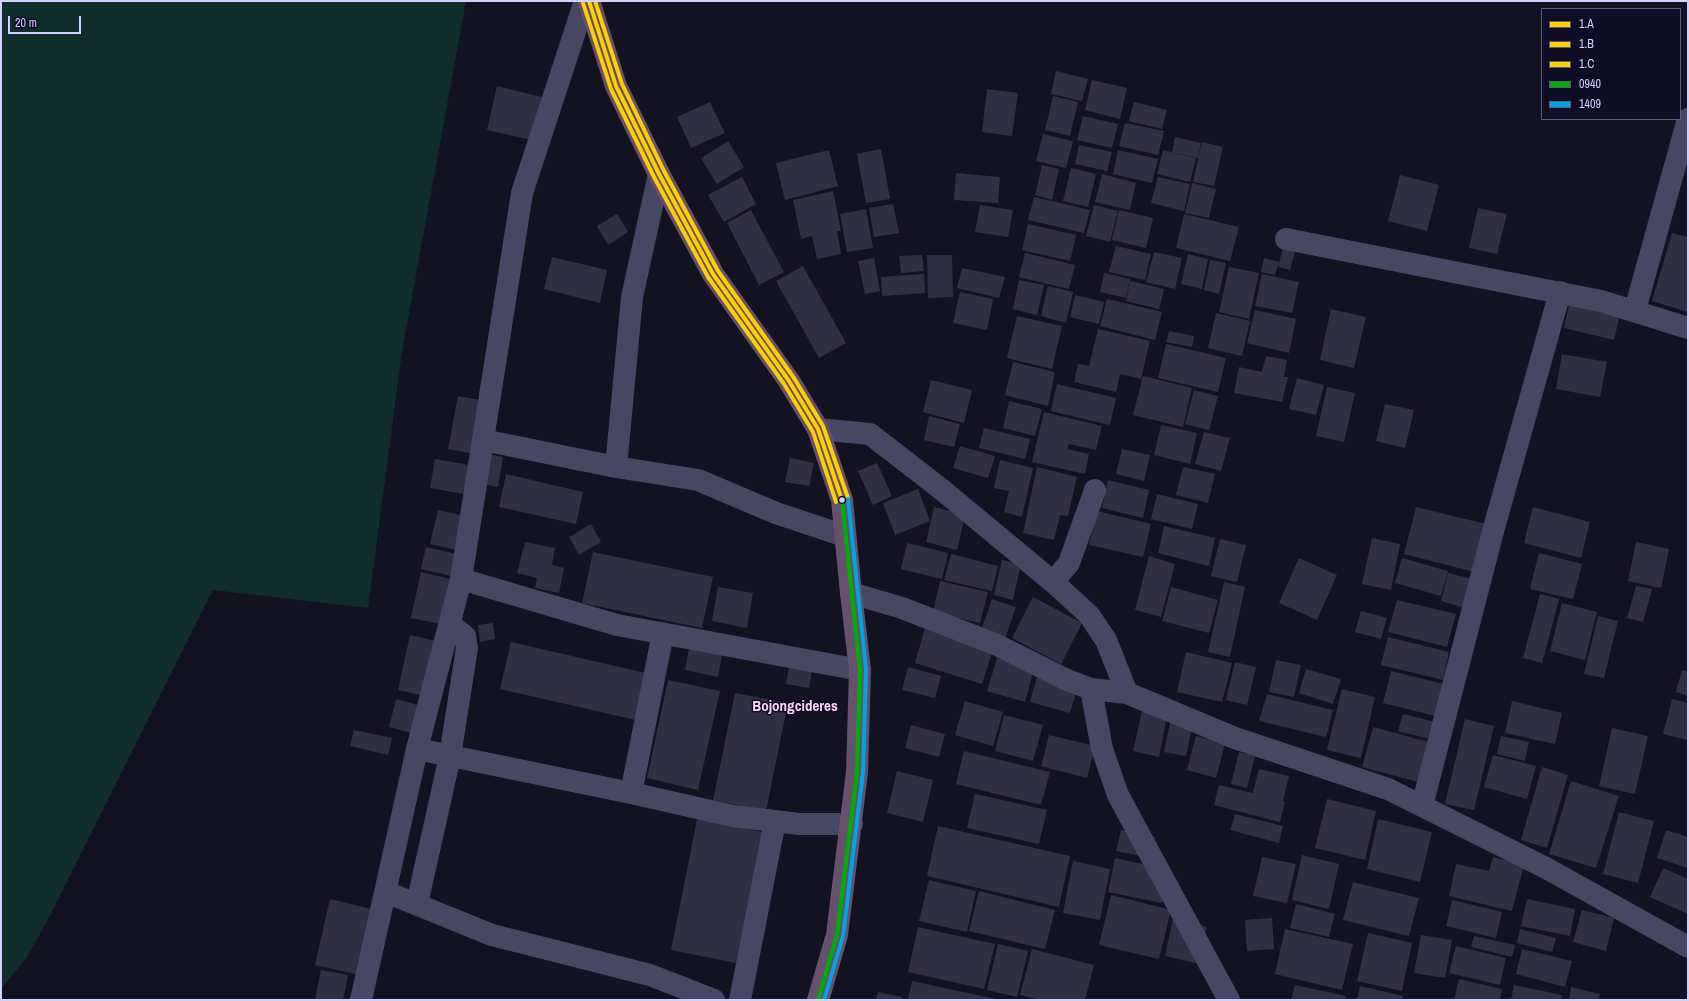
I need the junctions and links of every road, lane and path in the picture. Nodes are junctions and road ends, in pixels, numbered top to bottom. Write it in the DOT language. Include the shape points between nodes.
graph roads {
  1 [pos="585,1"];
  2 [pos="589,1"];
  3 [pos="1688,119"];
  4 [pos="659,174"];
  5 [pos="1286,239"];
  6 [pos="1560,292"];
  7 [pos="1635,310"];
  8 [pos="1688,328"];
  9 [pos="818,429"];
  10 [pos="483,440"];
  11 [pos="616,467"];
  12 [pos="1095,490"];
  13 [pos="845,536"];
  14 [pos="461,579"];
  15 [pos="1053,582"];
  16 [pos="850,593"];
  17 [pos="450,624"];
  18 [pos="663,633"];
  19 [pos="860,670"];
  20 [pos="1092,689"];
  21 [pos="1127,693"];
  22 [pos="418,749"];
  23 [pos="450,756"];
  24 [pos="631,793"];
  25 [pos="1422,806"];
  26 [pos="775,821"];
  27 [pos="852,824"];
  28 [pos="386,892"];
  29 [pos="417,904"];
  30 [pos="1688,947"];
  31 [pos="361,1000"];
  32 [pos="714,1000"];
  33 [pos="740,1000"];
  34 [pos="818,1000"];
  35 [pos="1229,1000"];
  1 -- 10 [label="street" via="522,193"];
  2 -- 4 [label="highway" via="616,86"];
  3 -- 7 [label="street"];
  4 -- 9 [label="highway" via="713,274 789,381"];
  4 -- 11 [label="street" via="632,296"];
  5 -- 6 [label="street"];
  6 -- 7 [label="street"];
  6 -- 25 [label="street" via="1492,535"];
  7 -- 8 [label="street"];
  9 -- 13 [label="highway" via="842,500"];
  9 -- 15 [label="street" via="870,434"];
  10 -- 11 [label="street"];
  10 -- 14 [label="street"];
  11 -- 13 [label="street" via="698,480 776,513"];
  12 -- 15 [label="street" via="1072,557"];
  13 -- 16 [label="highway"];
  14 -- 17 [label="street"];
  14 -- 18 [label="street" via="617,625"];
  15 -- 21 [label="street" via="1089,615 1106,640"];
  16 -- 19 [label="highway"];
  16 -- 20 [label="street" via="902,608 995,644 1065,679"];
  17 -- 22 [label="street"];
  17 -- 23 [label="street" via="465,636 467,648"];
  18 -- 19 [label="street"];
  18 -- 24 [label="street"];
  19 -- 27 [label="highway" via="857,772"];
  20 -- 21 [label="street"];
  20 -- 35 [label="street" via="1102,749 1118,795"];
  21 -- 25 [label="street" via="1235,738 1388,789"];
  22 -- 23 [label="street"];
  22 -- 28 [label="street"];
  23 -- 24 [label="street"];
  23 -- 29 [label="street"];
  24 -- 26 [label="street" via="733,816"];
  25 -- 30 [label="street" via="1546,868"];
  26 -- 27 [label="street" via="799,824"];
  26 -- 33 [label="street"];
  27 -- 34 [label="highway" via="838,935"];
  28 -- 29 [label="street"];
  28 -- 31 [label="street"];
  29 -- 32 [label="street" via="492,935 650,975"];
}
